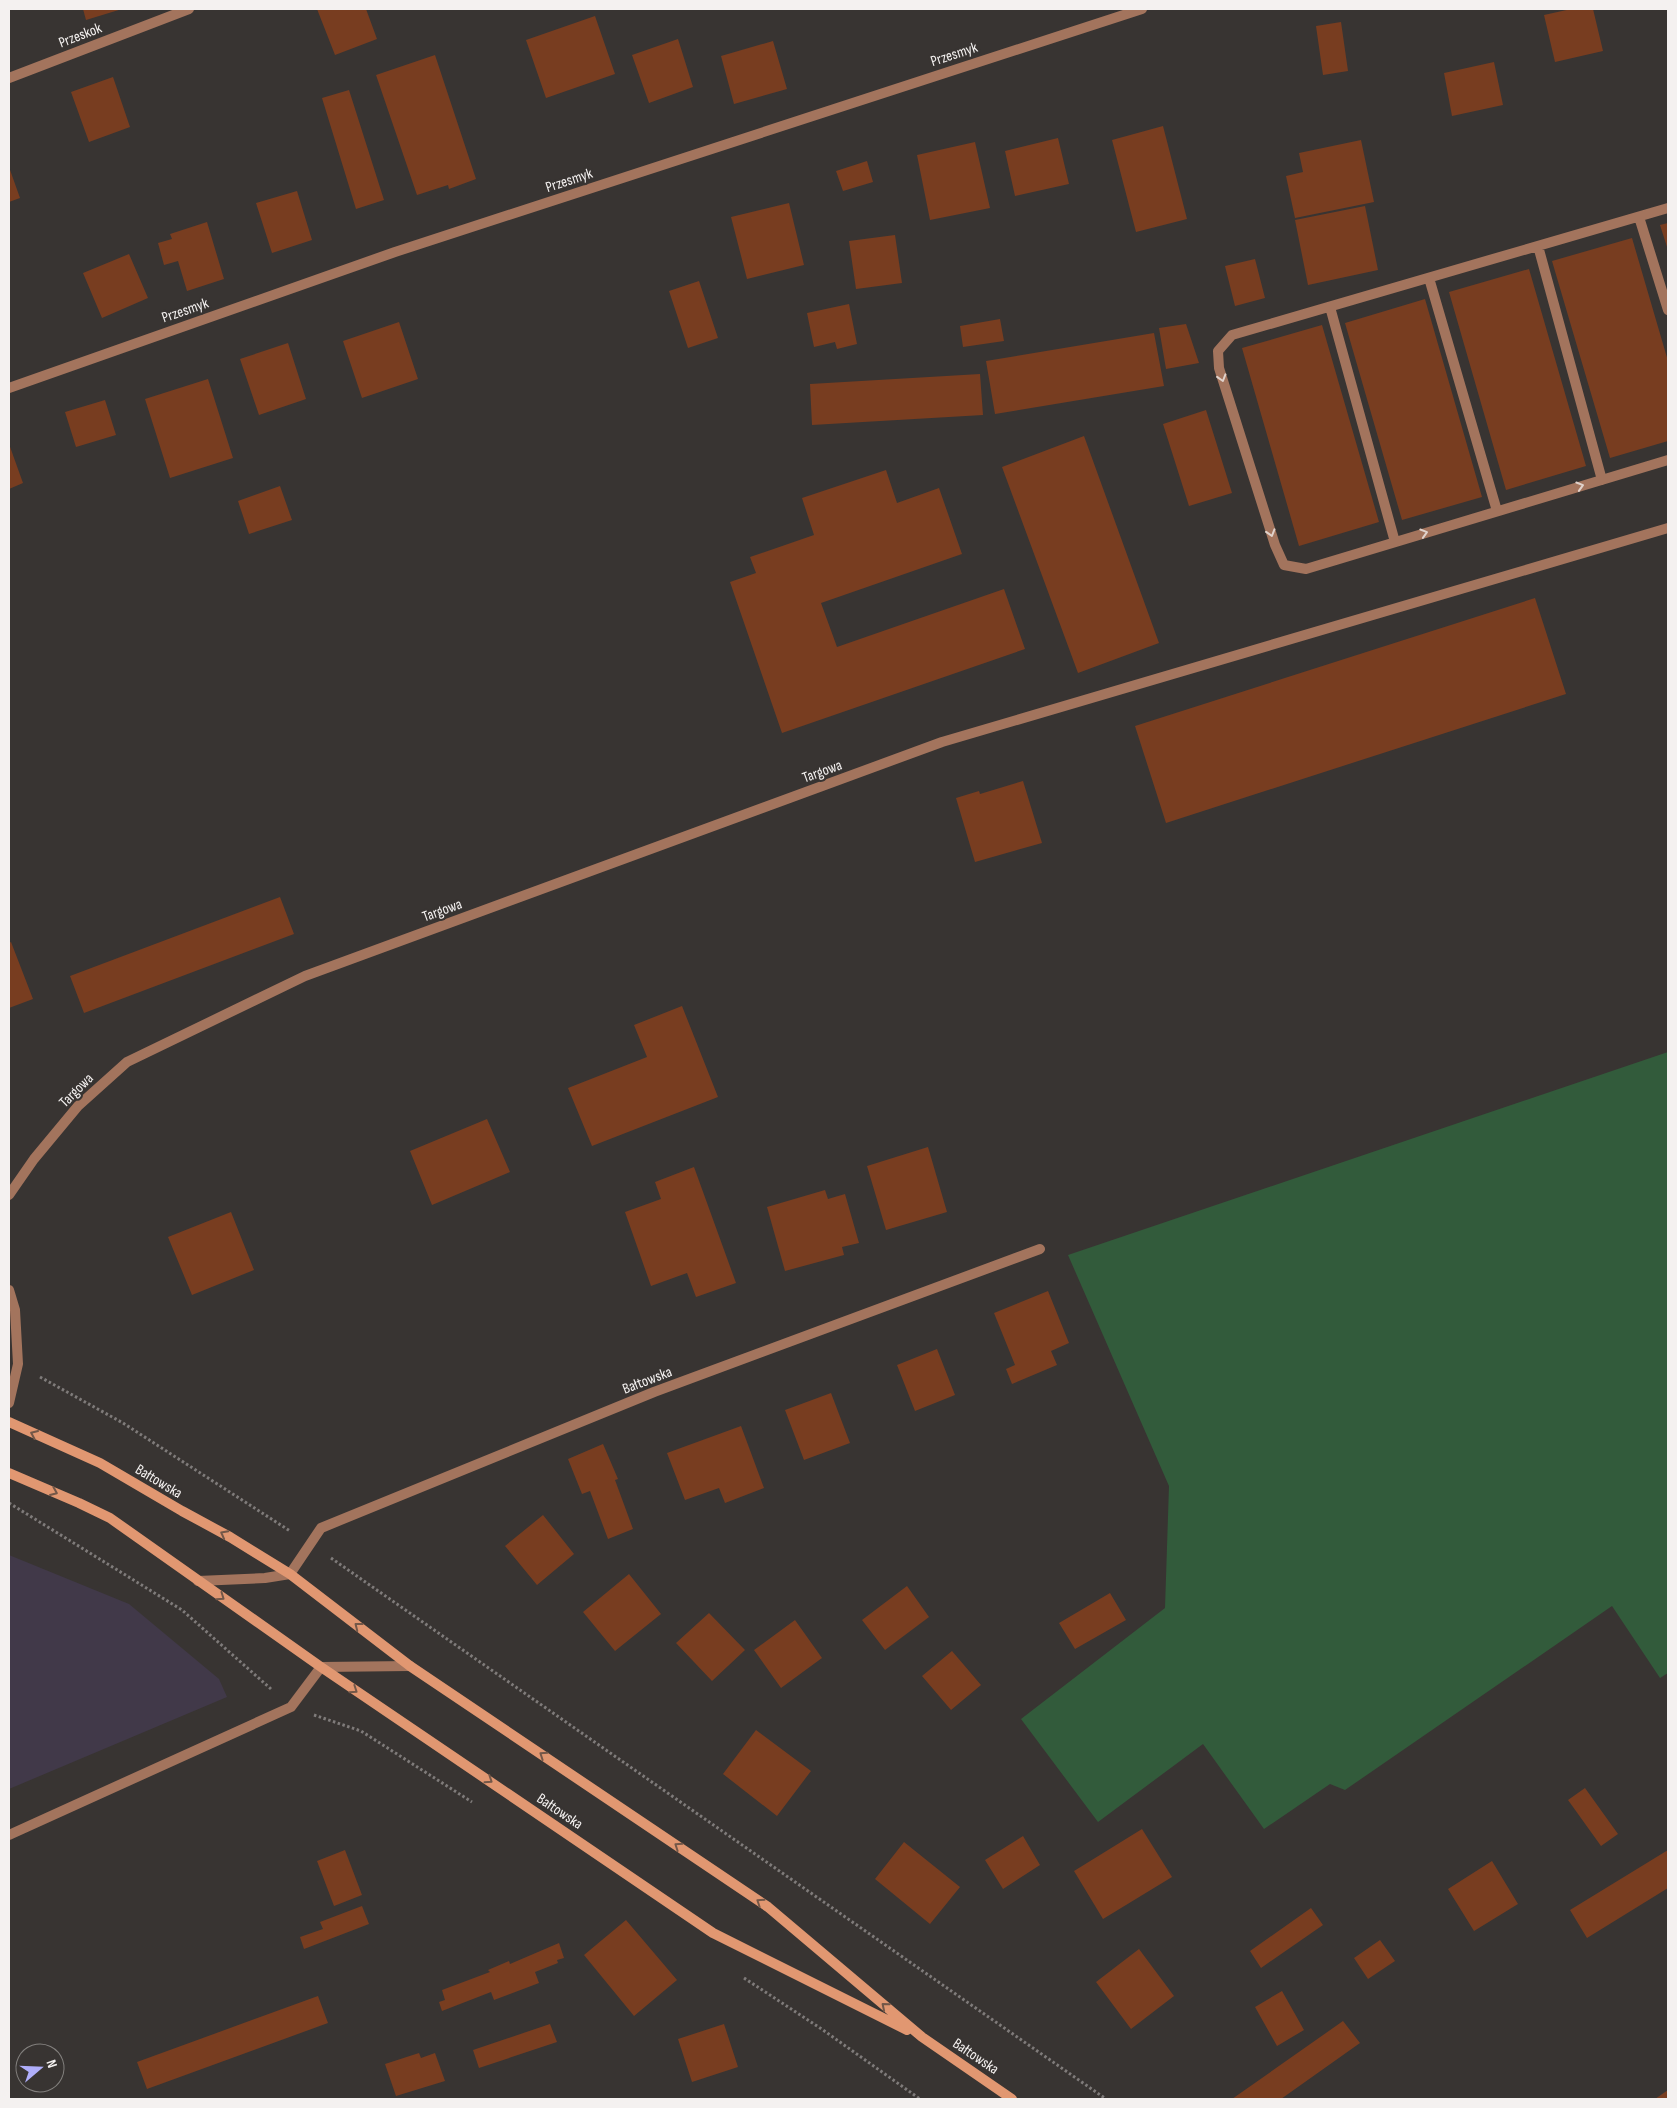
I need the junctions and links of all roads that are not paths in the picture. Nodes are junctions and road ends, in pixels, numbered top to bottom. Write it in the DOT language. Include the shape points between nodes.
graph roads {
  1 [pos="189,9"];
  2 [pos="1142,9"];
  3 [pos="9,78"];
  4 [pos="1668,208"];
  5 [pos="1639,216"];
  6 [pos="1538,246"];
  7 [pos="1430,278"];
  8 [pos="1330,307"];
  9 [pos="1668,310"];
  10 [pos="9,388"];
  11 [pos="1668,460"];
  12 [pos="1602,480"];
  13 [pos="1497,511"];
  14 [pos="1668,528"];
  15 [pos="1395,542"];
  16 [pos="9,1195"];
  17 [pos="1040,1249"];
  18 [pos="9,1290"];
  19 [pos="9,1403"];
  20 [pos="9,1422"];
  21 [pos="9,1474"];
  22 [pos="290,1574"];
  23 [pos="198,1581"];
  24 [pos="410,1666"];
  25 [pos="321,1668"];
  26 [pos="9,1836"];
  27 [pos="922,2037"];
  28 [pos="1012,2099"];
  1 -- 3 [label="street, Przeskok"];
  2 -- 10 [label="street, Przesmyk" via="396,252"];
  4 -- 5 [label="street"];
  5 -- 6 [label="street"];
  5 -- 9 [label="street"];
  6 -- 7 [label="street"];
  6 -- 12 [label="street"];
  7 -- 8 [label="street"];
  7 -- 13 [label="street"];
  8 -- 15 [label="street"];
  8 -- 15 [label="street, one-way" via="1232,335 1218,351 1220,368 1284,565 1306,569"];
  11 -- 12 [label="street"];
  13 -- 12 [label="street, one-way"];
  15 -- 13 [label="street, one-way"];
  14 -- 16 [label="street, Targowa" via="942,742 305,976 127,1062 78,1106"];
  17 -- 22 [label="street, Bałtowska" via="654,1392 321,1528"];
  18 -- 19 [label="street" via="15,1310 18,1364"];
  22 -- 20 [label="main road, Bałtowska, one-way" via="100,1464"];
  21 -- 23 [label="main road, Bałtowska, one-way" via="110,1518"];
  22 -- 23 [label="street"];
  24 -- 22 [label="main road, Bałtowska, one-way"];
  23 -- 25 [label="main road, Bałtowska, one-way"];
  24 -- 25 [label="street"];
  27 -- 24 [label="main road, Bałtowska, one-way" via="768,1907"];
  25 -- 26 [label="street" via="291,1707"];
  25 -- 27 [label="main road, Bałtowska, one-way" via="713,1933"];
  27 -- 28 [label="main road, Bałtowska"];
}
